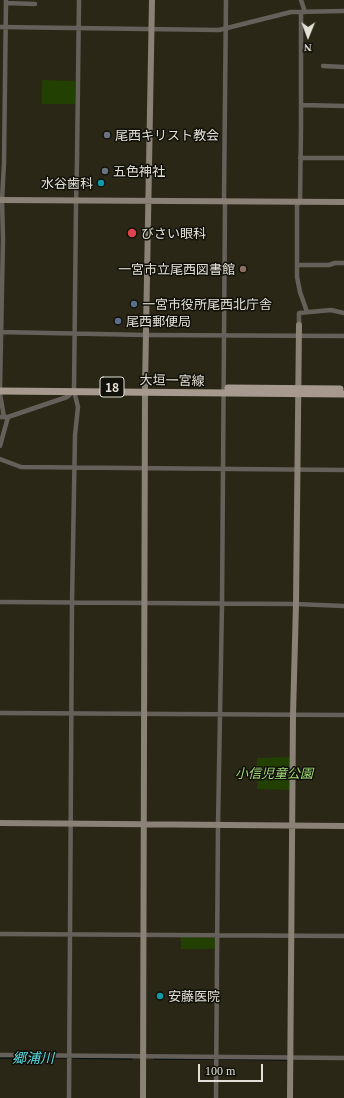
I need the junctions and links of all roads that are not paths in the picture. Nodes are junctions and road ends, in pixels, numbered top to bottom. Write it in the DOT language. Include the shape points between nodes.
graph roads {
  1 [pos="79,0"];
  2 [pos="152,0"];
  3 [pos="226,0"];
  4 [pos="301,0"];
  5 [pos="6,2"];
  6 [pos="34,4"];
  7 [pos="303,12"];
  8 [pos="344,12"];
  9 [pos="0,27"];
  10 [pos="6,27"];
  11 [pos="79,28"];
  12 [pos="152,28"];
  13 [pos="227,28"];
  14 [pos="323,66"];
  15 [pos="344,67"];
  16 [pos="301,105"];
  17 [pos="344,106"];
  18 [pos="300,158"];
  19 [pos="344,158"];
  20 [pos="2,163"];
  21 [pos="1,200"];
  22 [pos="76,200"];
  23 [pos="149,200"];
  24 [pos="225,201"];
  25 [pos="300,202"];
  26 [pos="344,202"];
  27 [pos="344,263"];
  28 [pos="298,265"];
  29 [pos="307,312"];
  30 [pos="344,313"];
  31 [pos="299,325"];
  32 [pos="1,332"];
  33 [pos="74,334"];
  34 [pos="146,335"];
  35 [pos="224,335"];
  36 [pos="299,336"];
  37 [pos="344,336"];
  38 [pos="0,388"];
  39 [pos="74,389"];
  40 [pos="344,389"];
  41 [pos="145,390"];
  42 [pos="223,391"];
  43 [pos="299,392"];
  44 [pos="0,394"];
  45 [pos="344,394"];
  46 [pos="4,417"];
  47 [pos="0,446"];
  48 [pos="0,459"];
  49 [pos="75,468"];
  50 [pos="145,468"];
  51 [pos="222,469"];
  52 [pos="297,469"];
  53 [pos="344,470"];
  54 [pos="0,602"];
  55 [pos="72,603"];
  56 [pos="145,604"];
  57 [pos="222,604"];
  58 [pos="296,604"];
  59 [pos="344,606"];
  60 [pos="0,713"];
  61 [pos="72,714"];
  62 [pos="144,714"];
  63 [pos="220,714"];
  64 [pos="294,715"];
  65 [pos="344,715"];
  66 [pos="0,823"];
  67 [pos="71,824"];
  68 [pos="143,824"];
  69 [pos="218,825"];
  70 [pos="293,826"];
  71 [pos="344,826"];
  72 [pos="0,934"];
  73 [pos="70,934"];
  74 [pos="144,935"];
  75 [pos="218,935"];
  76 [pos="292,936"];
  77 [pos="344,936"];
  78 [pos="0,1055"];
  79 [pos="69,1056"];
  80 [pos="143,1056"];
  81 [pos="216,1056"];
  82 [pos="291,1057"];
  83 [pos="344,1058"];
  84 [pos="69,1098"];
  85 [pos="143,1098"];
  86 [pos="216,1098"];
  87 [pos="290,1098"];
  1 -- 11 [label="street"];
  2 -- 12 [label="street"];
  3 -- 13 [label="street"];
  4 -- 7 [label="street"];
  5 -- 6 [label="street"];
  5 -- 10 [label="street"];
  7 -- 8 [label="street"];
  7 -- 13 [label="street" via="291,12"];
  7 -- 16 [label="street"];
  9 -- 10 [label="street"];
  10 -- 11 [label="street"];
  10 -- 20 [label="street"];
  11 -- 12 [label="street"];
  11 -- 22 [label="street"];
  12 -- 13 [label="street"];
  12 -- 23 [label="street"];
  13 -- 24 [label="street"];
  14 -- 15 [label="street"];
  16 -- 17 [label="street"];
  16 -- 18 [label="street"];
  18 -- 19 [label="street"];
  18 -- 25 [label="street"];
  20 -- 21 [label="street"];
  21 -- 22 [label="street"];
  21 -- 32 [label="street"];
  22 -- 23 [label="street"];
  22 -- 33 [label="street"];
  23 -- 24 [label="street"];
  23 -- 34 [label="street"];
  24 -- 25 [label="street"];
  24 -- 35 [label="street"];
  25 -- 26 [label="street"];
  25 -- 28 [label="street" via="297,205"];
  27 -- 28 [label="street" via="329,266"];
  28 -- 29 [label="street" via="298,283"];
  29 -- 30 [label="street" via="331,310"];
  29 -- 31 [label="street" via="299,313"];
  31 -- 36 [label="street"];
  32 -- 33 [label="street"];
  32 -- 38 [label="street"];
  33 -- 34 [label="street"];
  33 -- 39 [label="street"];
  34 -- 35 [label="street"];
  34 -- 41 [label="street"];
  35 -- 36 [label="street"];
  35 -- 42 [label="street"];
  36 -- 37 [label="street"];
  36 -- 43 [label="street"];
  38 -- 39 [label="main road, 大垣一宮線 / 18"];
  39 -- 41 [label="main road, 大垣一宮線 / 18"];
  39 -- 46 [label="street" via="67,397"];
  39 -- 49 [label="street" via="78,407"];
  40 -- 43 [label="main road, 大垣一宮線 / 18"];
  41 -- 42 [label="main road, 大垣一宮線 / 18"];
  41 -- 50 [label="street"];
  42 -- 43 [label="main road, 大垣一宮線 / 18"];
  42 -- 51 [label="street"];
  43 -- 45 [label="main road, 大垣一宮線 / 18"];
  43 -- 52 [label="street"];
  44 -- 46 [label="street"];
  46 -- 47 [label="street"];
  48 -- 49 [label="street" via="21,467"];
  49 -- 50 [label="street"];
  49 -- 55 [label="street"];
  50 -- 51 [label="street"];
  50 -- 56 [label="street"];
  51 -- 52 [label="street"];
  51 -- 57 [label="street"];
  52 -- 53 [label="street"];
  52 -- 58 [label="street"];
  54 -- 55 [label="street"];
  55 -- 56 [label="street"];
  55 -- 61 [label="street"];
  56 -- 57 [label="street"];
  56 -- 62 [label="street"];
  57 -- 58 [label="street"];
  57 -- 63 [label="street"];
  58 -- 59 [label="street"];
  58 -- 64 [label="street"];
  60 -- 61 [label="street"];
  61 -- 62 [label="street"];
  61 -- 67 [label="street"];
  62 -- 63 [label="street"];
  62 -- 68 [label="street"];
  63 -- 64 [label="street"];
  63 -- 69 [label="street"];
  64 -- 65 [label="street"];
  64 -- 70 [label="street"];
  66 -- 67 [label="street"];
  67 -- 68 [label="street"];
  67 -- 73 [label="street"];
  68 -- 69 [label="street"];
  68 -- 74 [label="street"];
  69 -- 70 [label="street"];
  69 -- 75 [label="street"];
  70 -- 71 [label="street"];
  70 -- 76 [label="street"];
  72 -- 73 [label="street"];
  73 -- 74 [label="street"];
  73 -- 79 [label="street"];
  74 -- 75 [label="street"];
  74 -- 80 [label="street"];
  75 -- 76 [label="street"];
  75 -- 81 [label="street"];
  76 -- 77 [label="street"];
  76 -- 82 [label="street"];
  78 -- 79 [label="street"];
  79 -- 80 [label="street"];
  79 -- 84 [label="street"];
  80 -- 81 [label="street"];
  80 -- 85 [label="street"];
  81 -- 82 [label="street"];
  81 -- 86 [label="street"];
  82 -- 83 [label="street"];
  82 -- 87 [label="street"];
}
